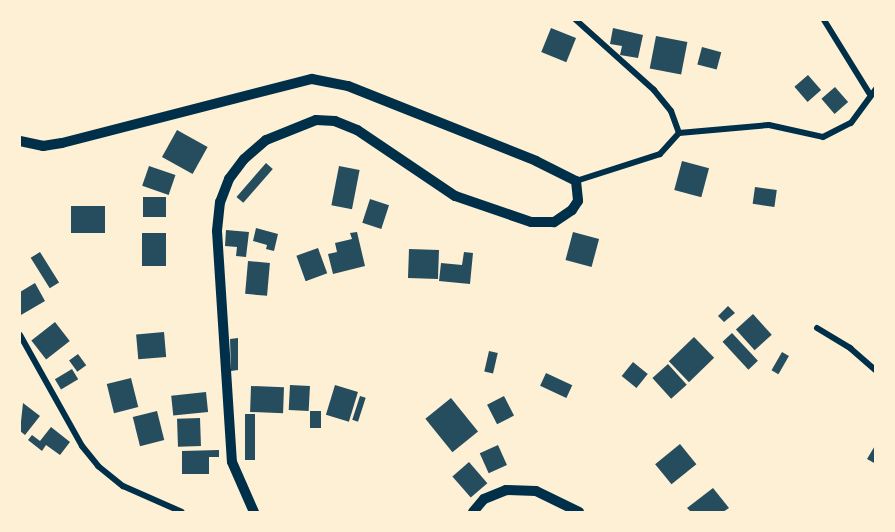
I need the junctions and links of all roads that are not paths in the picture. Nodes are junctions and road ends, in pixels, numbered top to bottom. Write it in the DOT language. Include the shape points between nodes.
graph roads {
  1 [pos="576,20"];
  2 [pos="824,20"];
  3 [pos="872,91"];
  4 [pos="679,133"];
  5 [pos="20,141"];
  6 [pos="576,181"];
  7 [pos="817,328"];
  8 [pos="20,334"];
  9 [pos="876,370"];
  10 [pos="182,513"];
  11 [pos="254,513"];
  12 [pos="473,513"];
  13 [pos="579,513"];
  1 -- 4 [label="street" via="654,90 671,111"];
  2 -- 3 [label="street"];
  3 -- 4 [label="street" via="851,123 823,137 769,125"];
  4 -- 6 [label="street" via="660,154"];
  5 -- 6 [label="street" via="43,146 62,143 312,79 348,86 553,168"];
  6 -- 11 [label="street" via="578,201 572,210 554,222 531,222 455,196 357,130 335,121 316,120 266,140 244,159 229,179 220,202 217,231 232,462"];
  7 -- 9 [label="street"];
  8 -- 10 [label="street" via="82,446 98,466 123,486"];
  12 -- 13 [label="street" via="484,499 506,490 536,491"];
}
